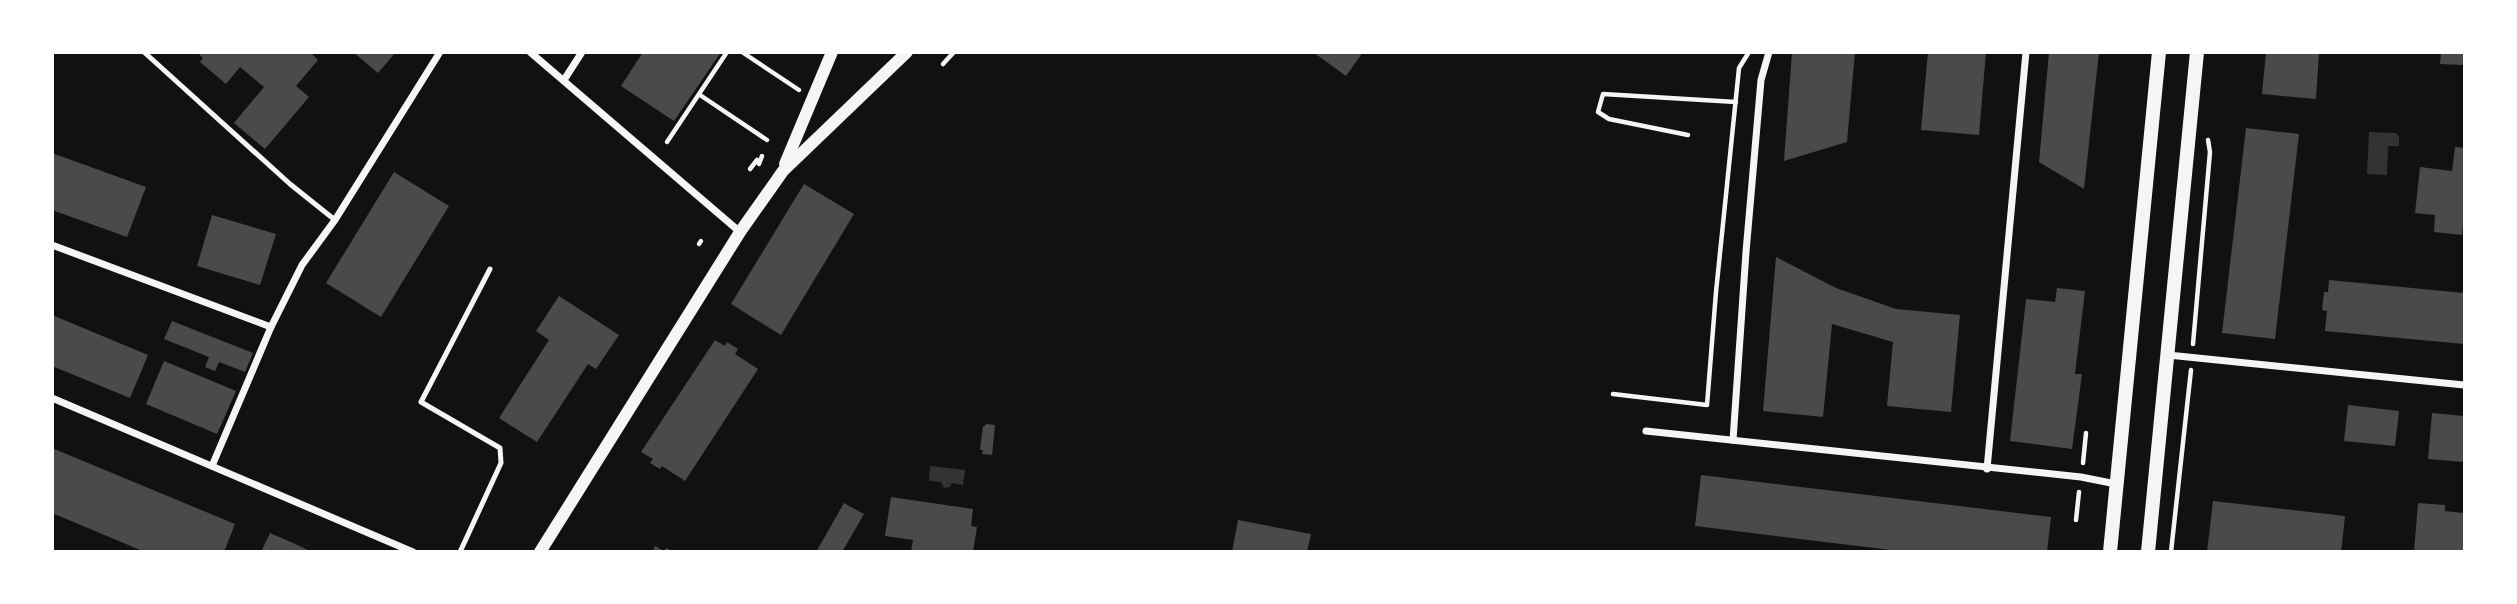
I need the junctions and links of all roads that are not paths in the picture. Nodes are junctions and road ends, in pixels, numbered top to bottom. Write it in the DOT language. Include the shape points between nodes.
graph roads {
  1 [pos="144,52"];
  2 [pos="440,52"];
  3 [pos="530,52"];
  4 [pos="582,52"];
  5 [pos="832,52"];
  6 [pos="907,52"];
  7 [pos="1769,52"];
  8 [pos="2026,52"];
  9 [pos="2158,52"];
  10 [pos="2197,52"];
  11 [pos="564,80"];
  12 [pos="782,171"];
  13 [pos="335,220"];
  14 [pos="740,232"];
  15 [pos="52,245"];
  16 [pos="490,269"];
  17 [pos="271,327"];
  18 [pos="2168,355"];
  19 [pos="2465,385"];
  20 [pos="52,397"];
  21 [pos="1646,431"];
  22 [pos="1733,440"];
  23 [pos="212,466"];
  24 [pos="1987,469"];
  25 [pos="2117,484"];
  26 [pos="413,551"];
  27 [pos="460,551"];
  28 [pos="540,551"];
  29 [pos="2110,551"];
  30 [pos="2148,551"];
  1 -- 13 [label="lane"];
  2 -- 13 [label="street"];
  3 -- 11 [label="street"];
  4 -- 11 [label="street"];
  5 -- 12 [label="street"];
  6 -- 12 [label="street"];
  7 -- 22 [label="street" via="1761,80"];
  8 -- 24 [label="street"];
  9 -- 25 [label="main road"];
  10 -- 18 [label="main road"];
  11 -- 14 [label="street"];
  12 -- 14 [label="street"];
  13 -- 17 [label="street" via="302,265"];
  14 -- 28 [label="street"];
  15 -- 17 [label="street"];
  16 -- 27 [label="lane" via="421,402 500,448 501,463"];
  17 -- 23 [label="street"];
  18 -- 19 [label="street"];
  18 -- 30 [label="main road"];
  20 -- 23 [label="street"];
  21 -- 22 [label="street"];
  22 -- 24 [label="street"];
  23 -- 26 [label="street"];
  24 -- 25 [label="street"];
  25 -- 29 [label="main road"];
}
